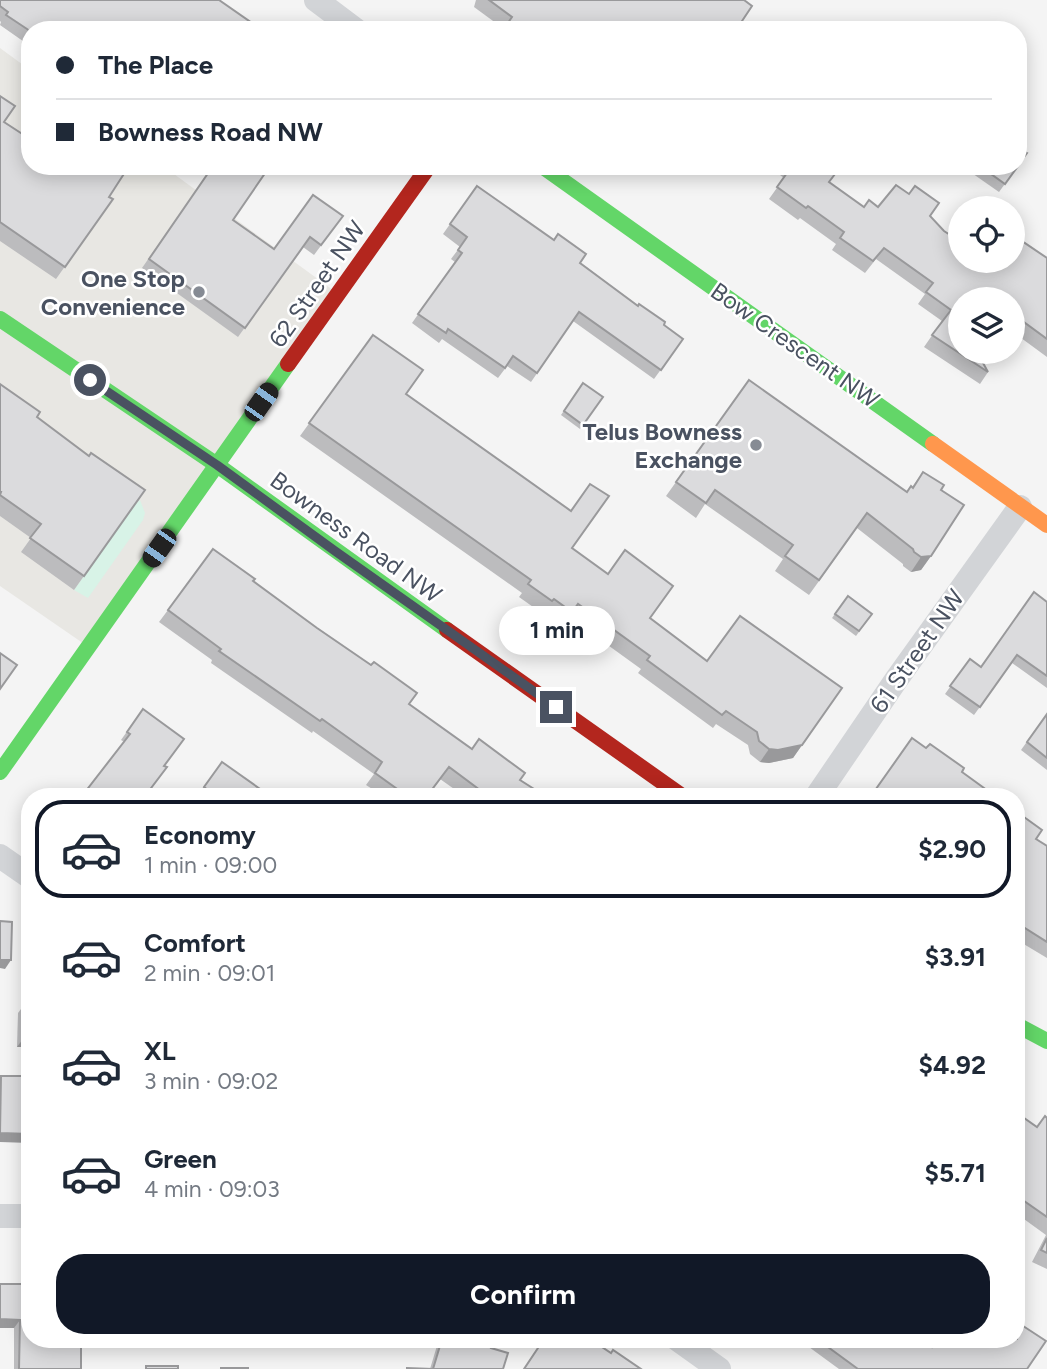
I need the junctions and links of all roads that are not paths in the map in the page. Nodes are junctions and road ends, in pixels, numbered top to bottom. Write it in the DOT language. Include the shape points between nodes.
graph roads {
  1 [pos="316,0"];
  2 [pos="344,21"];
  3 [pos="422,175"];
  4 [pos="555,175"];
  5 [pos="0,319"];
  6 [pos="217,465"];
  7 [pos="1020,506"];
  8 [pos="1047,525"];
  9 [pos="0,772"];
  10 [pos="670,788"];
  11 [pos="822,788"];
  12 [pos="0,856"];
  13 [pos="21,871"];
  14 [pos="1025,1030"];
  15 [pos="1047,1041"];
  16 [pos="0,1216"];
  17 [pos="21,1216"];
  18 [pos="690,1348"];
  19 [pos="719,1369"];
  1 -- 2 [label="street"];
  3 -- 6 [label="street, 62 Street NW"];
  4 -- 7 [label="street, Bow Crescent NW"];
  5 -- 6 [label="street, Bowness Road NW"];
  6 -- 9 [label="street, 62 Street NW"];
  6 -- 10 [label="street, Bowness Road NW"];
  7 -- 8 [label="street, Bow Crescent NW"];
  7 -- 11 [label="street, 61 Street NW"];
  12 -- 13 [label="street"];
  14 -- 15 [label="street"];
  16 -- 17 [label="street"];
  18 -- 19 [label="street"];
}
